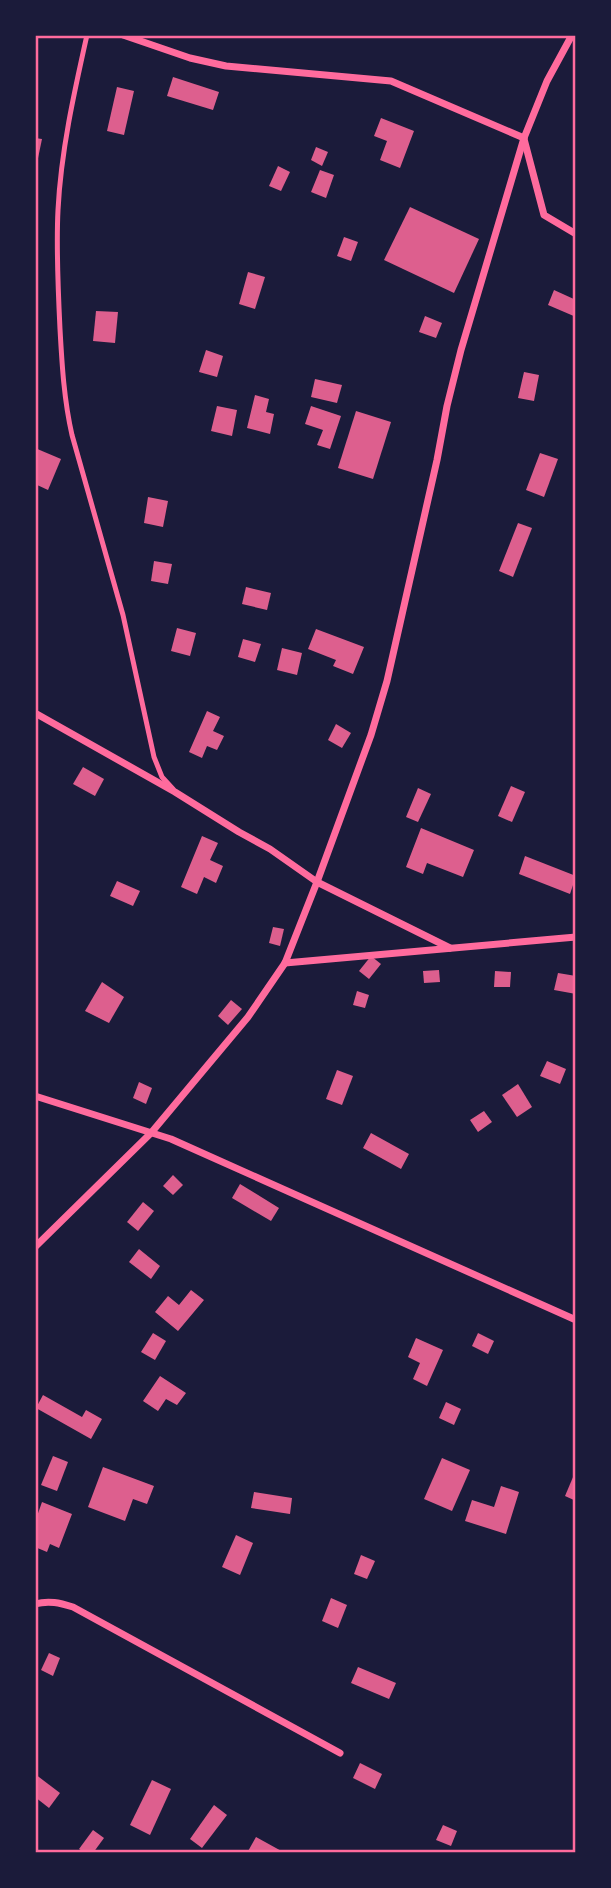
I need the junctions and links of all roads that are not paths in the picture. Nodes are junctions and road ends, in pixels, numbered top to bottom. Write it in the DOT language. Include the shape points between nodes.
graph roads {
  1 [pos="88,35"];
  2 [pos="123,35"];
  3 [pos="572,35"];
  4 [pos="524,138"];
  5 [pos="576,234"];
  6 [pos="35,713"];
  7 [pos="175,792"];
  8 [pos="317,882"];
  9 [pos="576,937"];
  10 [pos="450,948"];
  11 [pos="285,963"];
  12 [pos="35,1096"];
  13 [pos="151,1133"];
  14 [pos="35,1247"];
  15 [pos="576,1320"];
  16 [pos="35,1604"];
  17 [pos="340,1753"];
  1 -- 7 [label="lane" via="67,127 58,210 66,411 123,615 154,757"];
  2 -- 4 [label="street" via="226,66 391,81"];
  3 -- 4 [label="street"];
  4 -- 5 [label="street" via="544,215"];
  4 -- 8 [label="street" via="461,350 387,681"];
  6 -- 7 [label="street"];
  7 -- 8 [label="street"];
  8 -- 10 [label="street"];
  8 -- 11 [label="street"];
  9 -- 10 [label="street"];
  10 -- 11 [label="street"];
  11 -- 13 [label="street" via="248,1017"];
  12 -- 13 [label="street"];
  13 -- 14 [label="street"];
  13 -- 15 [label="street"];
  16 -- 17 [label="street" via="59,1602 73,1607"];
}
